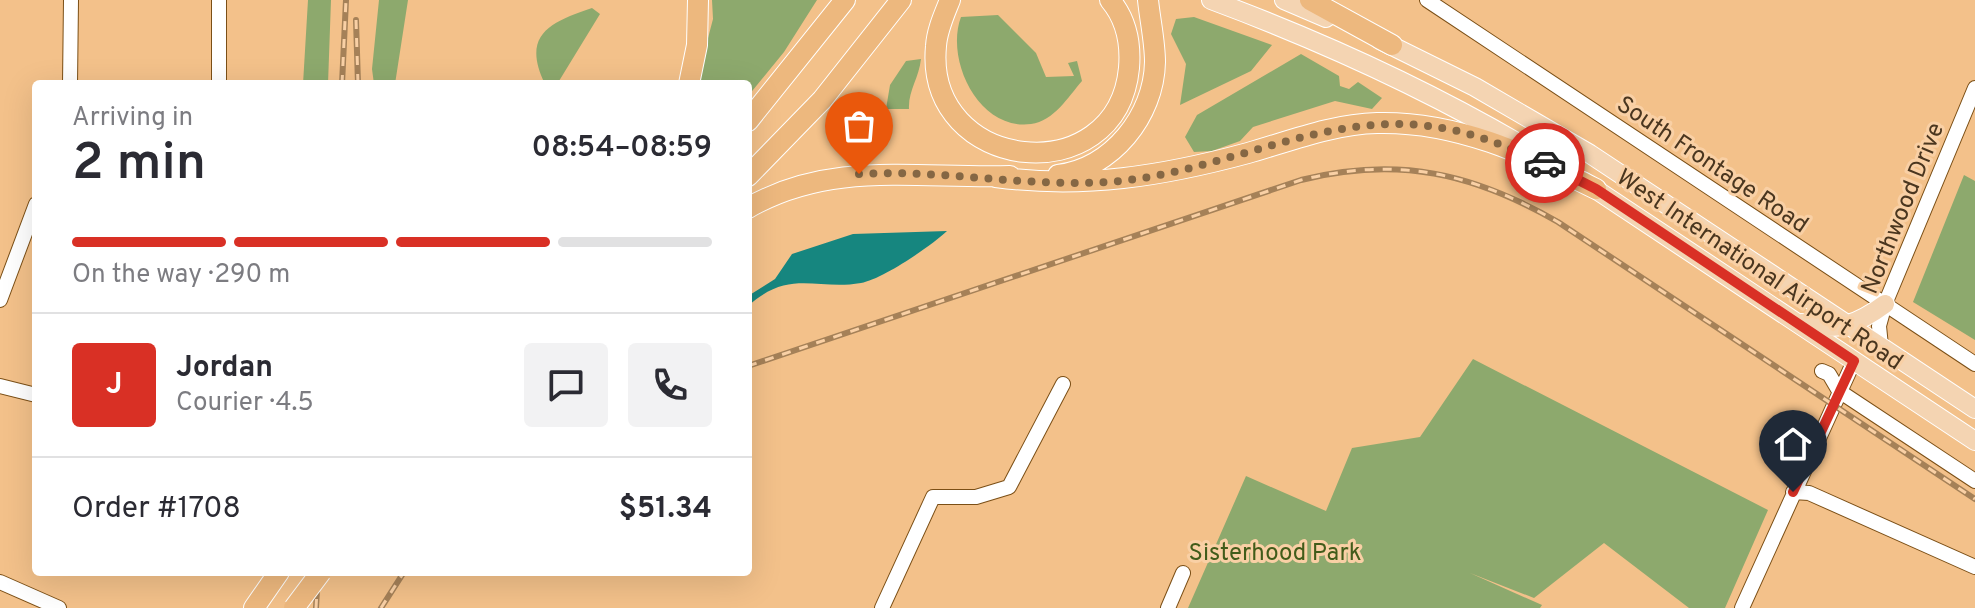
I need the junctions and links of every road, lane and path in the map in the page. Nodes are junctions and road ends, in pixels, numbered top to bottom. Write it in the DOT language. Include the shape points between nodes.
graph roads {
  1 [pos="71,0"];
  2 [pos="219,0"];
  3 [pos="698,0"];
  4 [pos="705,0"];
  5 [pos="845,0"];
  6 [pos="901,0"];
  7 [pos="950,0"];
  8 [pos="1110,0"];
  9 [pos="1148,0"];
  10 [pos="1211,0"];
  11 [pos="1284,0"];
  12 [pos="1310,0"];
  13 [pos="1427,0"];
  14 [pos="697,45"];
  15 [pos="1392,45"];
  16 [pos="70,80"];
  17 [pos="219,80"];
  18 [pos="690,80"];
  19 [pos="1975,88"];
  20 [pos="752,116"];
  21 [pos="752,172"];
  22 [pos="996,177"];
  23 [pos="1596,189"];
  24 [pos="752,206"];
  25 [pos="32,215"];
  26 [pos="1797,291"];
  27 [pos="0,300"];
  28 [pos="1885,304"];
  29 [pos="1788,318"];
  30 [pos="1849,326"];
  31 [pos="1881,346"];
  32 [pos="1854,361"];
  33 [pos="1975,364"];
  34 [pos="1822,371"];
  35 [pos="1063,384"];
  36 [pos="0,386"];
  37 [pos="1839,391"];
  38 [pos="32,394"];
  39 [pos="1975,409"];
  40 [pos="1975,441"];
  41 [pos="1975,481"];
  42 [pos="1793,492"];
  43 [pos="1975,567"];
  44 [pos="1183,573"];
  45 [pos="276,576"];
  46 [pos="318,576"];
  47 [pos="0,582"];
  48 [pos="59,608"];
  49 [pos="254,608"];
  50 [pos="294,608"];
  51 [pos="882,608"];
  52 [pos="1168,608"];
  53 [pos="1742,608"];
  1 -- 16 [label="street"];
  2 -- 17 [label="street"];
  3 -- 14 [label="highway"];
  4 -- 14 [label="highway"];
  5 -- 20 [label="highway"];
  6 -- 21 [label="highway" via="822,100"];
  7 -- 8 [label="highway" via="935,56 947,102 966,128 992,145 1037,155 1084,140 1116,107 1129,60 1125,27"];
  9 -- 22 [label="highway" via="1154,77 1128,135 1085,168"];
  10 -- 23 [label="main road, West International Airport Road" via="1404,82"];
  11 -- 15 [label="main road, West International Airport Road"];
  12 -- 15 [label="highway"];
  13 -- 28 [label="street, South Frontage Road"];
  14 -- 18 [label="highway"];
  15 -- 26 [label="main road, West International Airport Road" via="1553,130"];
  19 -- 28 [label="street, Northwood Drive"];
  22 -- 23 [label="highway" via="1121,181 1324,131 1397,123 1448,129 1493,142"];
  22 -- 24 [label="highway" via="847,176 789,190"];
  23 -- 29 [label="main road, West International Airport Road"];
  25 -- 27 [label="street"];
  26 -- 28 [label="main road" via="1841,309"];
  26 -- 30 [label="main road, West International Airport Road"];
  28 -- 30 [label="main road"];
  28 -- 31 [label="street, Northwood Drive"];
  28 -- 33 [label="street, South Frontage Road"];
  29 -- 30 [label="main road" via="1821,327"];
  29 -- 32 [label="main road, West International Airport Road"];
  30 -- 31 [label="main road, West International Airport Road"];
  31 -- 39 [label="main road, West International Airport Road"];
  32 -- 37 [label="street"];
  32 -- 40 [label="main road, West International Airport Road"];
  34 -- 37 [label="street"];
  35 -- 51 [label="street" via="1009,487 976,497 933,497"];
  36 -- 38 [label="street"];
  37 -- 41 [label="street"];
  37 -- 42 [label="street"];
  42 -- 43 [label="street" via="1809,493"];
  42 -- 53 [label="street"];
  44 -- 52 [label="street"];
  45 -- 49 [label="highway"];
  46 -- 50 [label="highway, bridge"];
  47 -- 48 [label="street"];
}
